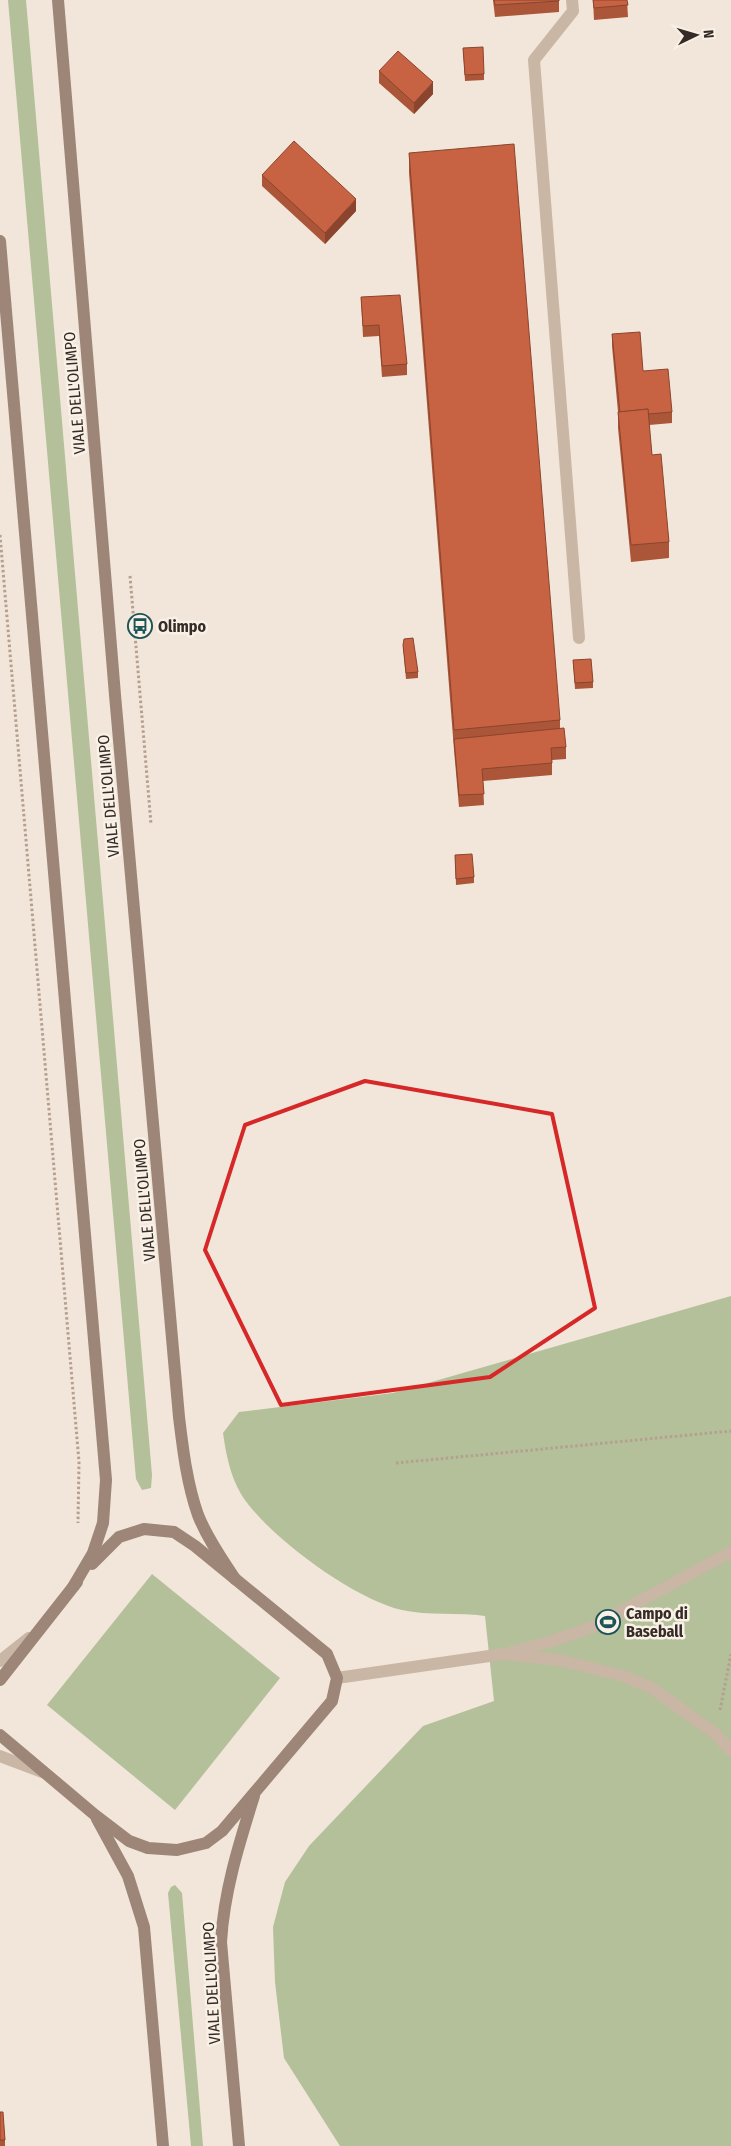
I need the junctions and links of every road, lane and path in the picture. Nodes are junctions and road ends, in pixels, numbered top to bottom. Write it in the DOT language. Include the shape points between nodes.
graph roads {
  1 [pos="58,0"];
  2 [pos="572,0"];
  3 [pos="0,241"];
  4 [pos="1,263"];
  5 [pos="0,535"];
  6 [pos="130,573"];
  7 [pos="579,638"];
  8 [pos="152,830"];
  9 [pos="731,1430"];
  10 [pos="396,1463"];
  11 [pos="77,1527"];
  12 [pos="731,1552"];
  13 [pos="234,1579"];
  14 [pos="73,1587"];
  15 [pos="38,1630"];
  16 [pos="502,1654"];
  17 [pos="731,1654"];
  18 [pos="0,1660"];
  19 [pos="337,1678"];
  20 [pos="0,1680"];
  21 [pos="716,1734"];
  22 [pos="0,1735"];
  23 [pos="731,1751"];
  24 [pos="0,1756"];
  25 [pos="45,1774"];
  26 [pos="255,1792"];
  27 [pos="95,1815"];
  28 [pos="163,2146"];
  29 [pos="239,2146"];
  1 -- 13 [label="street, VIALE DELL'OLIMPO" via="179,1418 186,1471 199,1516"];
  2 -- 7 [label="street" via="573,11 534,60"];
  3 -- 4 [label="street"];
  4 -- 14 [label="street" via="106,1480 103,1523 93,1553"];
  5 -- 11 [label="path" via="78,1452 80,1497"];
  6 -- 8 [label="path"];
  9 -- 10 [label="path"];
  12 -- 16 [label="street" via="592,1627"];
  13 -- 14 [label="street" via="174,1532 144,1529 119,1537"];
  13 -- 19 [label="street" via="327,1654"];
  14 -- 15 [label="street"];
  15 -- 18 [label="street"];
  15 -- 20 [label="street"];
  16 -- 19 [label="street"];
  16 -- 21 [label="street" via="559,1660 623,1676 650,1687"];
  17 -- 21 [label="path"];
  19 -- 26 [label="street" via="332,1701"];
  21 -- 23 [label="street"];
  22 -- 25 [label="street"];
  24 -- 25 [label="street"];
  25 -- 27 [label="street"];
  26 -- 27 [label="street" via="222,1831 206,1843 177,1850 148,1848 129,1841"];
  26 -- 29 [label="street, VIALE DELL'OLIMPO" via="223,1912 222,1942"];
  27 -- 28 [label="street" via="128,1876 144,1927"];
}
